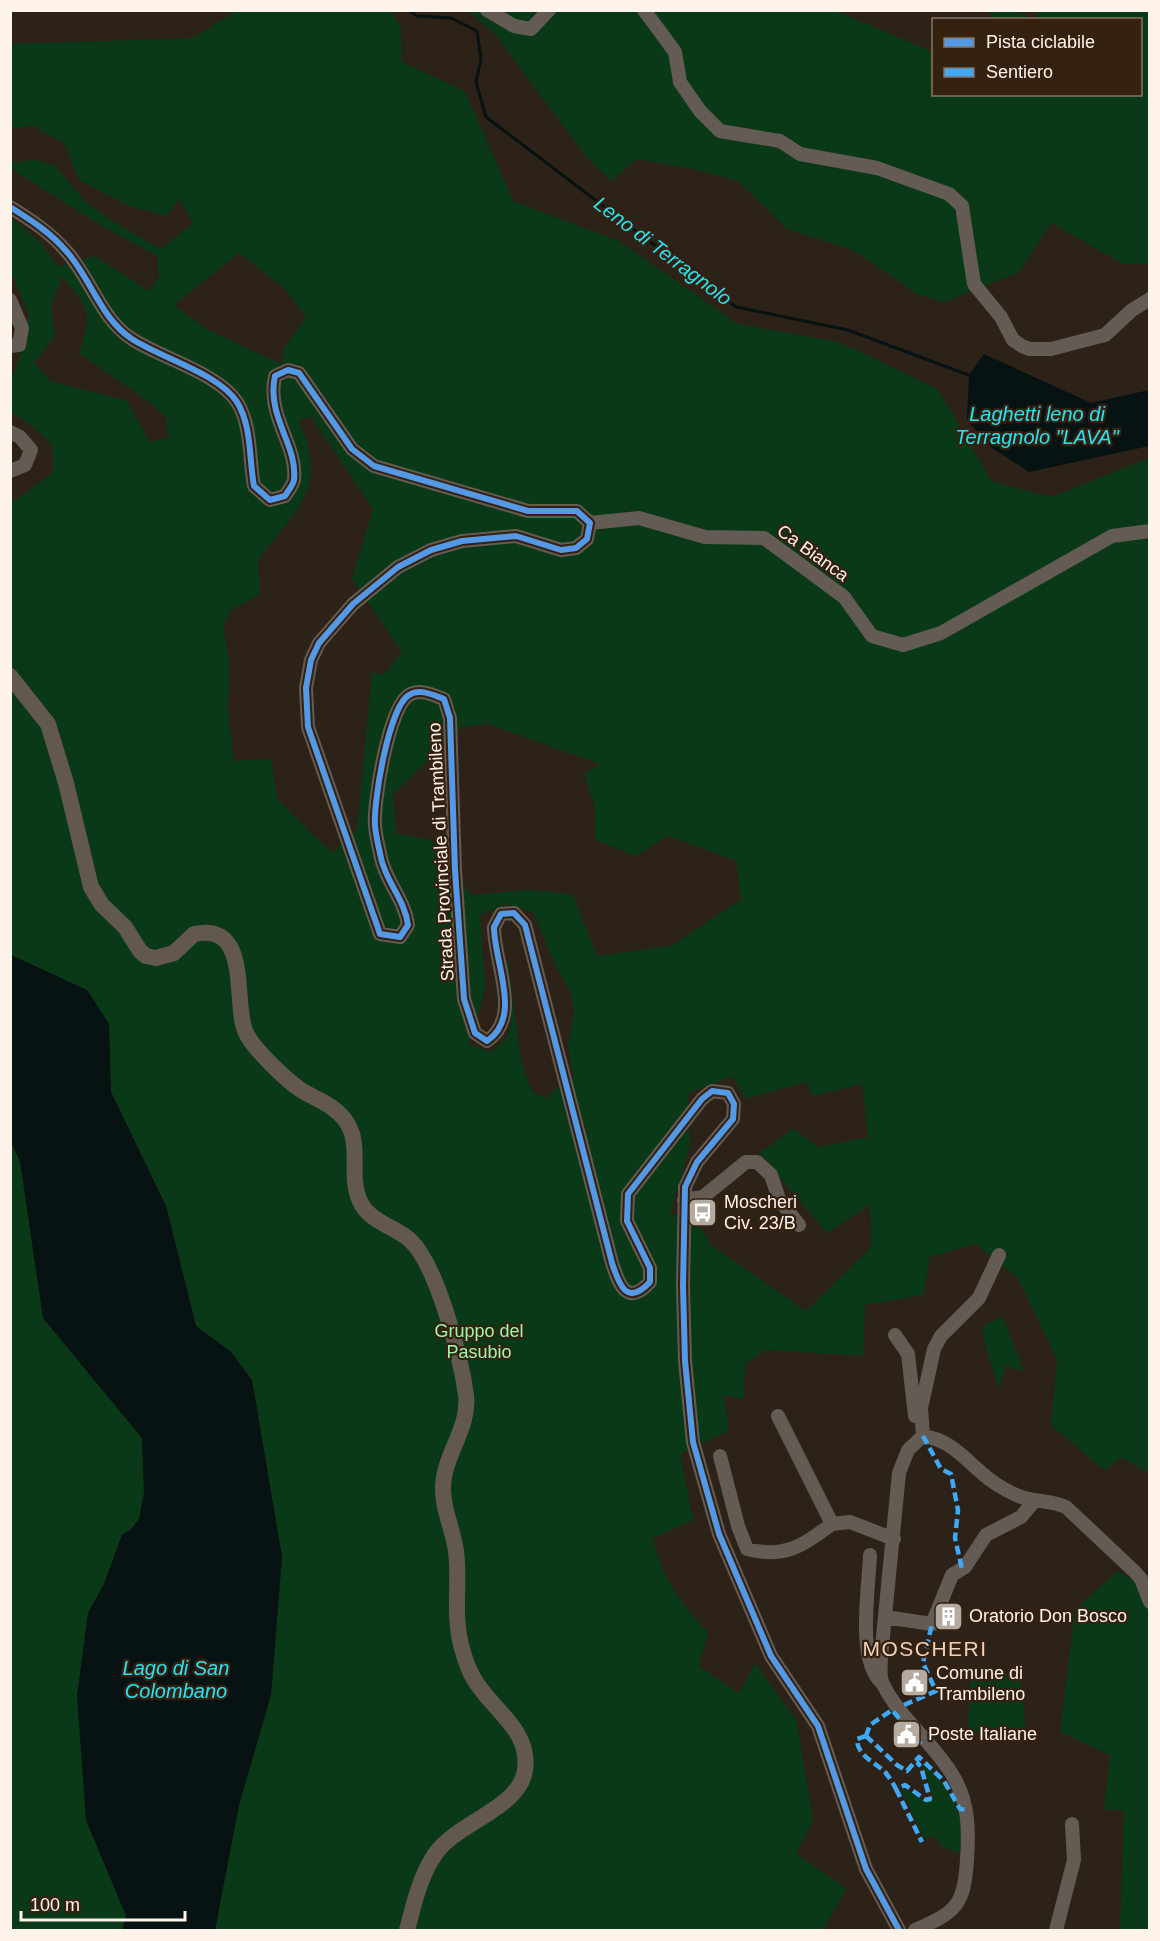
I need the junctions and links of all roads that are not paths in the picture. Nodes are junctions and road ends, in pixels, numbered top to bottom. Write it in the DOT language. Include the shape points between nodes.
graph roads {
  1 [pos="487,10"];
  2 [pos="549,10"];
  3 [pos="644,10"];
  4 [pos="10,207"];
  5 [pos="1149,299"];
  6 [pos="10,300"];
  7 [pos="10,346"];
  8 [pos="10,432"];
  9 [pos="10,471"];
  10 [pos="590,523"];
  11 [pos="1149,531"];
  12 [pos="10,676"];
  13 [pos="684,1200"];
  14 [pos="799,1225"];
  15 [pos="999,1255"];
  16 [pos="895,1335"];
  17 [pos="778,1416"];
  18 [pos="922,1433"];
  19 [pos="720,1455"];
  20 [pos="1035,1500"];
  21 [pos="832,1524"];
  22 [pos="894,1539"];
  23 [pos="870,1555"];
  24 [pos="1149,1602"];
  25 [pos="885,1617"];
  26 [pos="882,1683"];
  27 [pos="1072,1824"];
  28 [pos="407,1930"];
  29 [pos="899,1930"];
  30 [pos="915,1930"];
  31 [pos="1056,1930"];
  1 -- 2 [label="street" via="514,26 531,29"];
  3 -- 5 [label="street" via="675,52 680,82 720,131 780,141 800,154 877,168 949,194 962,206 974,284 1001,317 1013,340 1022,346 1051,349 1105,335"];
  4 -- 10 [label="street" via="39,225 68,253 104,309 130,338 219,385 236,401 246,422 254,486 270,501 285,496 294,481 292,459 274,410 274,376 288,370 298,373 352,449 374,466 528,511 577,511"];
  6 -- 7 [label="street" via="22,328 19,345"];
  8 -- 9 [label="street" via="31,450 25,465"];
  10 -- 11 [label="street, Ca Bianca" via="639,518 705,537 764,538 844,597 872,636 903,645 942,633 1112,536"];
  10 -- 13 [label="street, Strada Provinciale di Trambileno" via="587,539 576,548 561,550 516,536 462,541 431,550 398,567 353,604 319,643 306,687 308,727 380,934 400,937 408,926 406,912 381,862 375,825 376,797 399,707 408,695 424,691 444,699 450,718 464,999 475,1033 487,1041 497,1035 506,1018 494,927 501,914 514,913 525,926 612,1263 619,1286 626,1292 644,1289 650,1282 650,1268 627,1221 628,1194 702,1099 712,1090 728,1093 734,1104 733,1119 697,1162 685,1187"];
  12 -- 28 [label="main road" via="48,724 91,887 102,905 125,927 146,956 156,958 174,953 194,934 212,933 221,938 235,958 244,1031 300,1089 328,1103 344,1118 355,1137 356,1193 363,1209 410,1240 426,1259 437,1285 466,1396 466,1416 447,1462 443,1488 456,1555 455,1611 461,1645 473,1679 507,1717 521,1743 526,1767 520,1789 437,1851 420,1884"];
  13 -- 14 [label="street" via="703,1197 746,1162 757,1162 771,1175 779,1199"];
  13 -- 29 [label="street, Strada Provinciale di Trambileno" via="685,1361 693,1442 718,1534 771,1656 818,1726 866,1869"];
  15 -- 18 [label="street" via="979,1298 941,1336 934,1349 921,1408"];
  16 -- 18 [label="street" via="908,1354 915,1419"];
  17 -- 21 [label="street"];
  18 -- 20 [label="street" via="958,1451 995,1484"];
  18 -- 22 [label="street" via="908,1450 899,1473"];
  19 -- 21 [label="street" via="747,1549 795,1550"];
  20 -- 24 [label="street" via="1066,1508 1135,1572"];
  20 -- 25 [label="street" via="1021,1517 986,1535 966,1567 952,1575 932,1624"];
  21 -- 22 [label="street" via="850,1522"];
  22 -- 25 [label="street"];
  23 -- 26 [label="street" via="866,1652 872,1672"];
  25 -- 26 [label="street" via="880,1657"];
  26 -- 30 [label="street" via="954,1776 967,1810 965,1891 946,1917"];
  27 -- 31 [label="street" via="1074,1860"];
}
